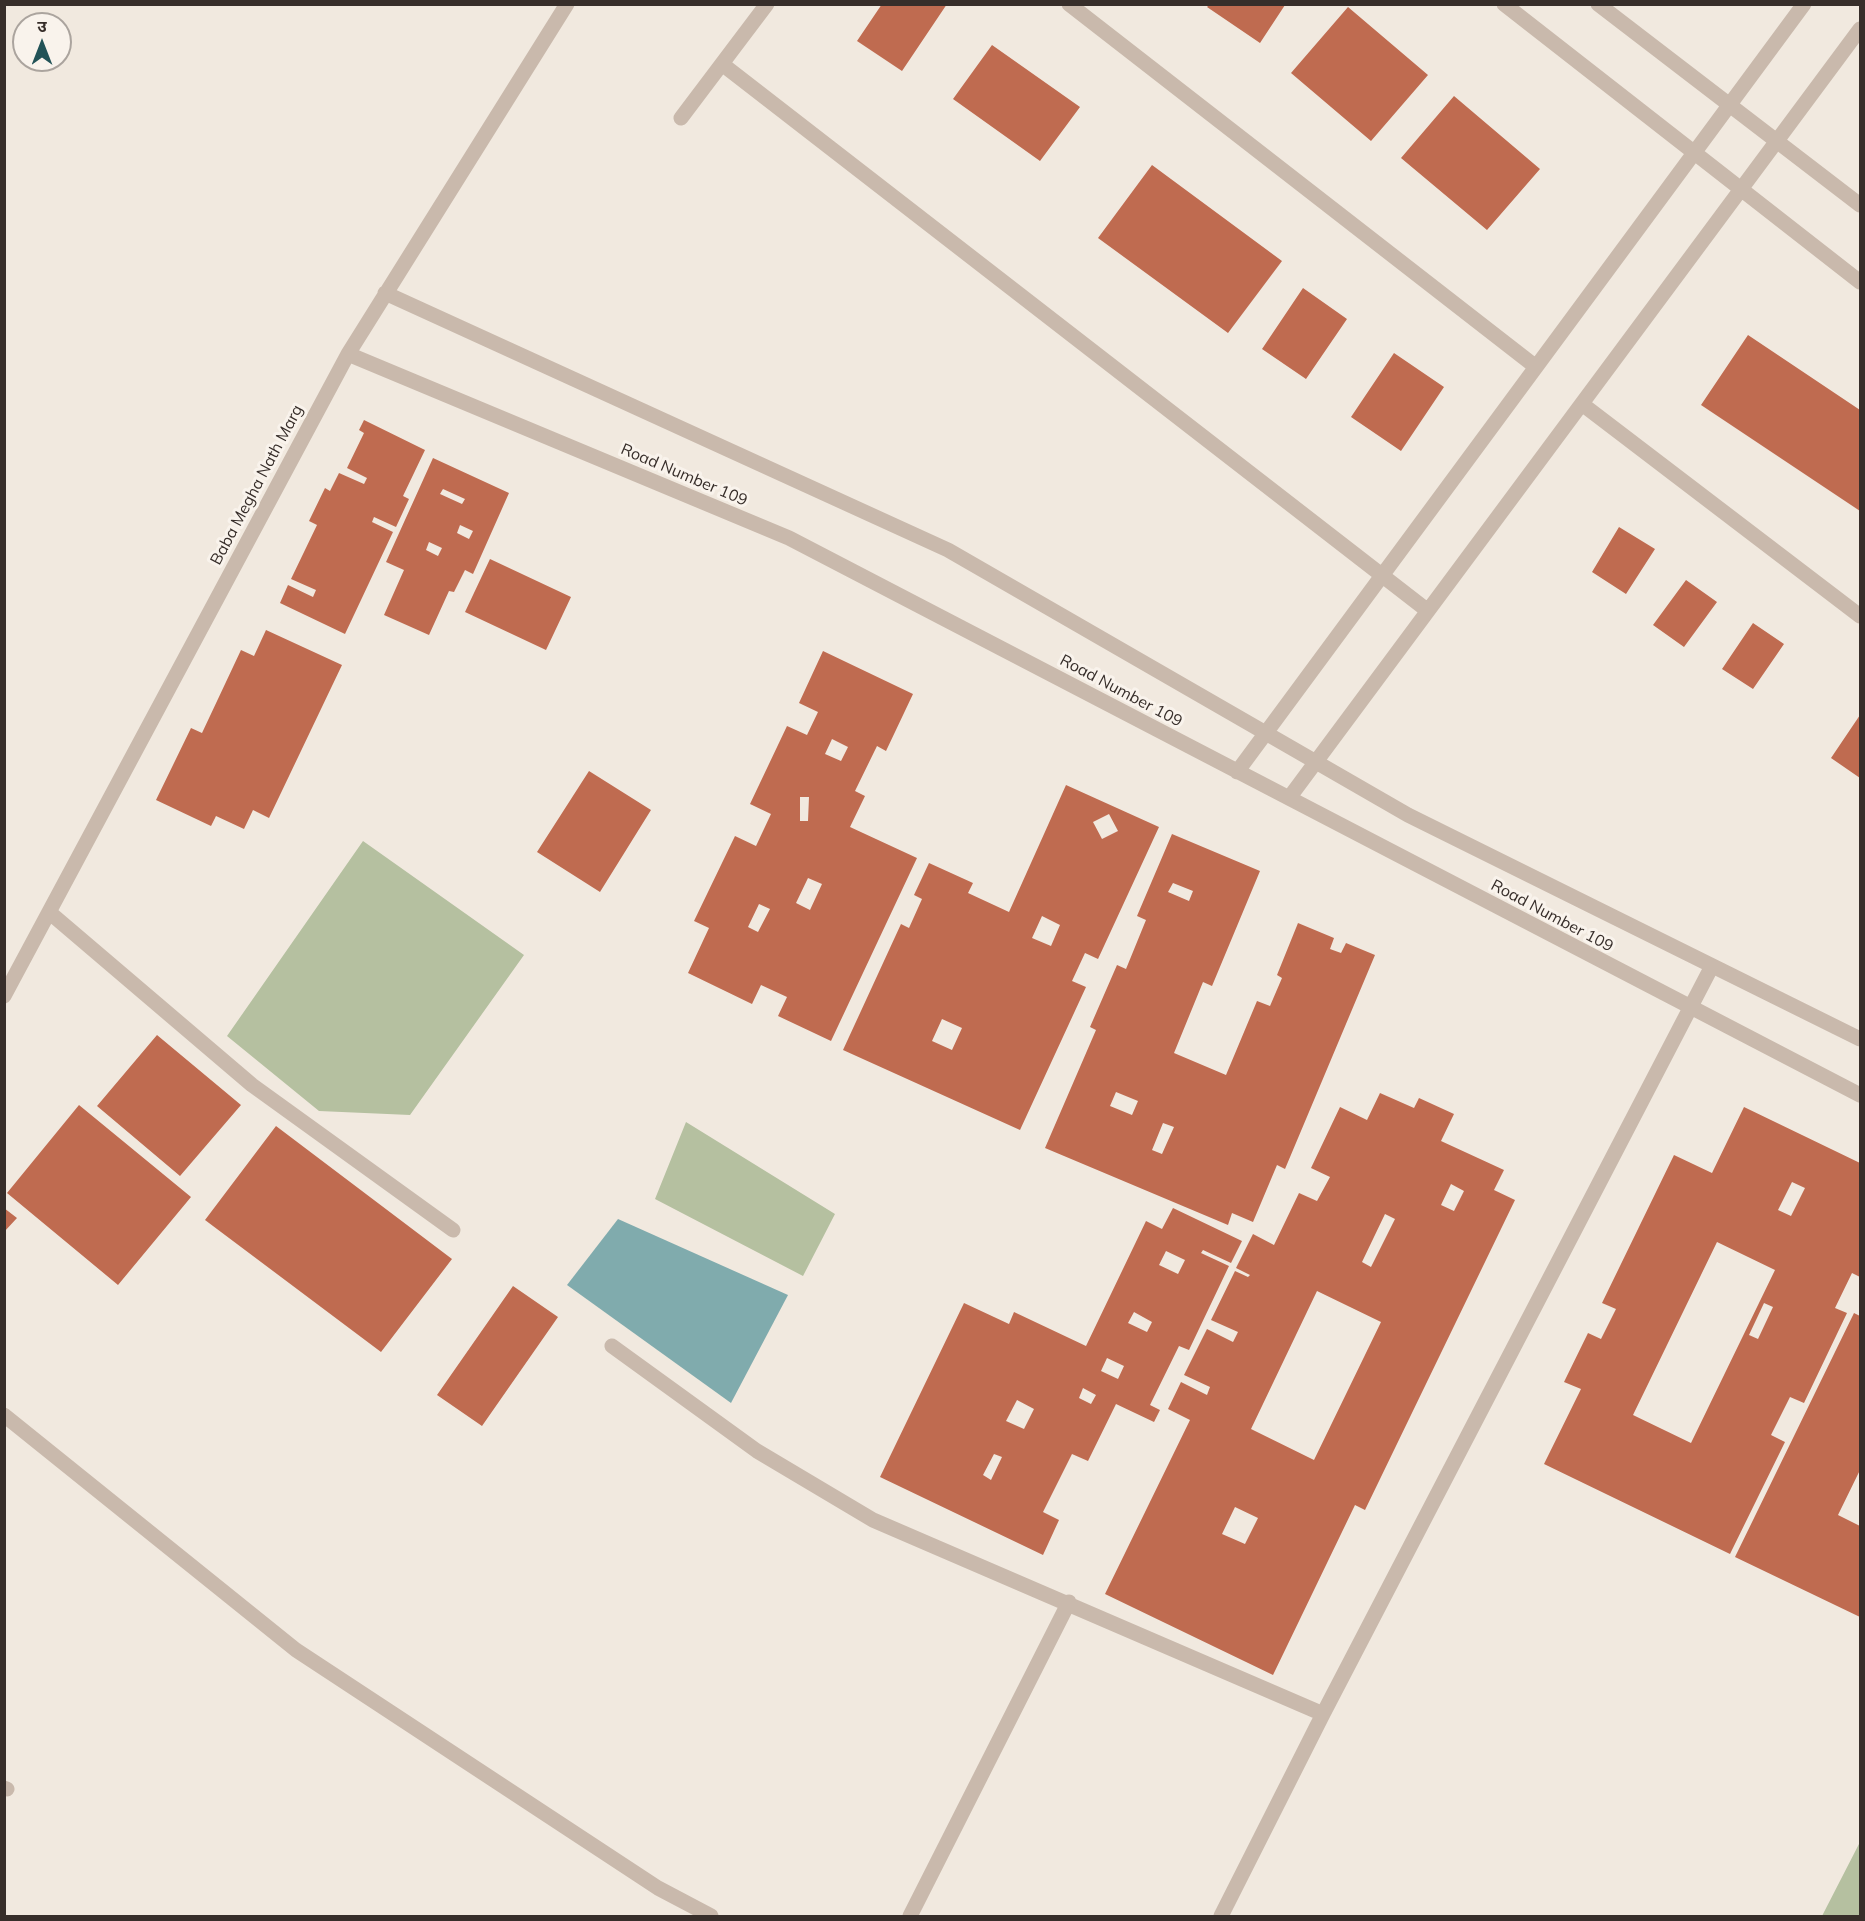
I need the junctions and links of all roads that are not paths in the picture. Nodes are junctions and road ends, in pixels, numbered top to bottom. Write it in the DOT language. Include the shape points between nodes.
graph roads {
  1 [pos="567,4"];
  2 [pos="767,4"];
  3 [pos="1069,4"];
  4 [pos="1504,4"];
  5 [pos="1598,4"];
  6 [pos="1804,4"];
  7 [pos="1860,29"];
  8 [pos="722,64"];
  9 [pos="1729,104"];
  10 [pos="681,118"];
  11 [pos="1778,141"];
  12 [pos="1694,153"];
  13 [pos="1742,190"];
  14 [pos="1860,205"];
  15 [pos="1860,282"];
  16 [pos="386,293"];
  17 [pos="348,354"];
  18 [pos="1536,367"];
  19 [pos="1582,404"];
  20 [pos="1382,576"];
  21 [pos="1428,611"];
  22 [pos="1860,616"];
  23 [pos="1266,733"];
  24 [pos="1316,762"];
  25 [pos="1237,772"];
  26 [pos="1288,798"];
  27 [pos="49,912"];
  28 [pos="1712,966"];
  29 [pos="4,996"];
  30 [pos="1690,1008"];
  31 [pos="1860,1039"];
  32 [pos="1860,1095"];
  33 [pos="453,1230"];
  34 [pos="612,1346"];
  35 [pos="4,1415"];
  36 [pos="1069,1602"];
  37 [pos="1323,1714"];
  38 [pos="711,1917"];
  39 [pos="910,1917"];
  40 [pos="1221,1917"];
  1 -- 16 [label="street, Baba Megha Nath Marg"];
  2 -- 8 [label="street"];
  3 -- 18 [label="street"];
  4 -- 12 [label="street"];
  5 -- 9 [label="street"];
  6 -- 9 [label="street"];
  7 -- 11 [label="street"];
  8 -- 10 [label="street"];
  8 -- 20 [label="street"];
  9 -- 11 [label="street"];
  9 -- 12 [label="street"];
  11 -- 13 [label="street"];
  11 -- 14 [label="street"];
  12 -- 13 [label="street"];
  12 -- 18 [label="street"];
  13 -- 15 [label="street"];
  13 -- 19 [label="street"];
  16 -- 17 [label="street, Baba Megha Nath Marg"];
  16 -- 23 [label="street, Road Number 109" via="948,550"];
  17 -- 25 [label="street, Road Number 109" via="789,538"];
  17 -- 27 [label="street, Baba Megha Nath Marg"];
  18 -- 20 [label="street"];
  19 -- 21 [label="street"];
  19 -- 22 [label="street"];
  20 -- 21 [label="street"];
  20 -- 23 [label="street"];
  21 -- 24 [label="street"];
  23 -- 24 [label="street, Road Number 109"];
  23 -- 25 [label="street"];
  24 -- 26 [label="street"];
  24 -- 28 [label="street, Road Number 109" via="1408,815"];
  25 -- 26 [label="street, Road Number 109"];
  26 -- 30 [label="street, Road Number 109"];
  27 -- 29 [label="street, Baba Megha Nath Marg"];
  27 -- 33 [label="street" via="252,1085"];
  28 -- 30 [label="street"];
  28 -- 31 [label="street, Road Number 109"];
  30 -- 32 [label="street, Road Number 109"];
  30 -- 37 [label="street"];
  34 -- 36 [label="street" via="757,1451 873,1520"];
  35 -- 38 [label="street" via="296,1650 658,1888"];
  36 -- 37 [label="street"];
  36 -- 39 [label="street"];
  37 -- 40 [label="street"];
}
